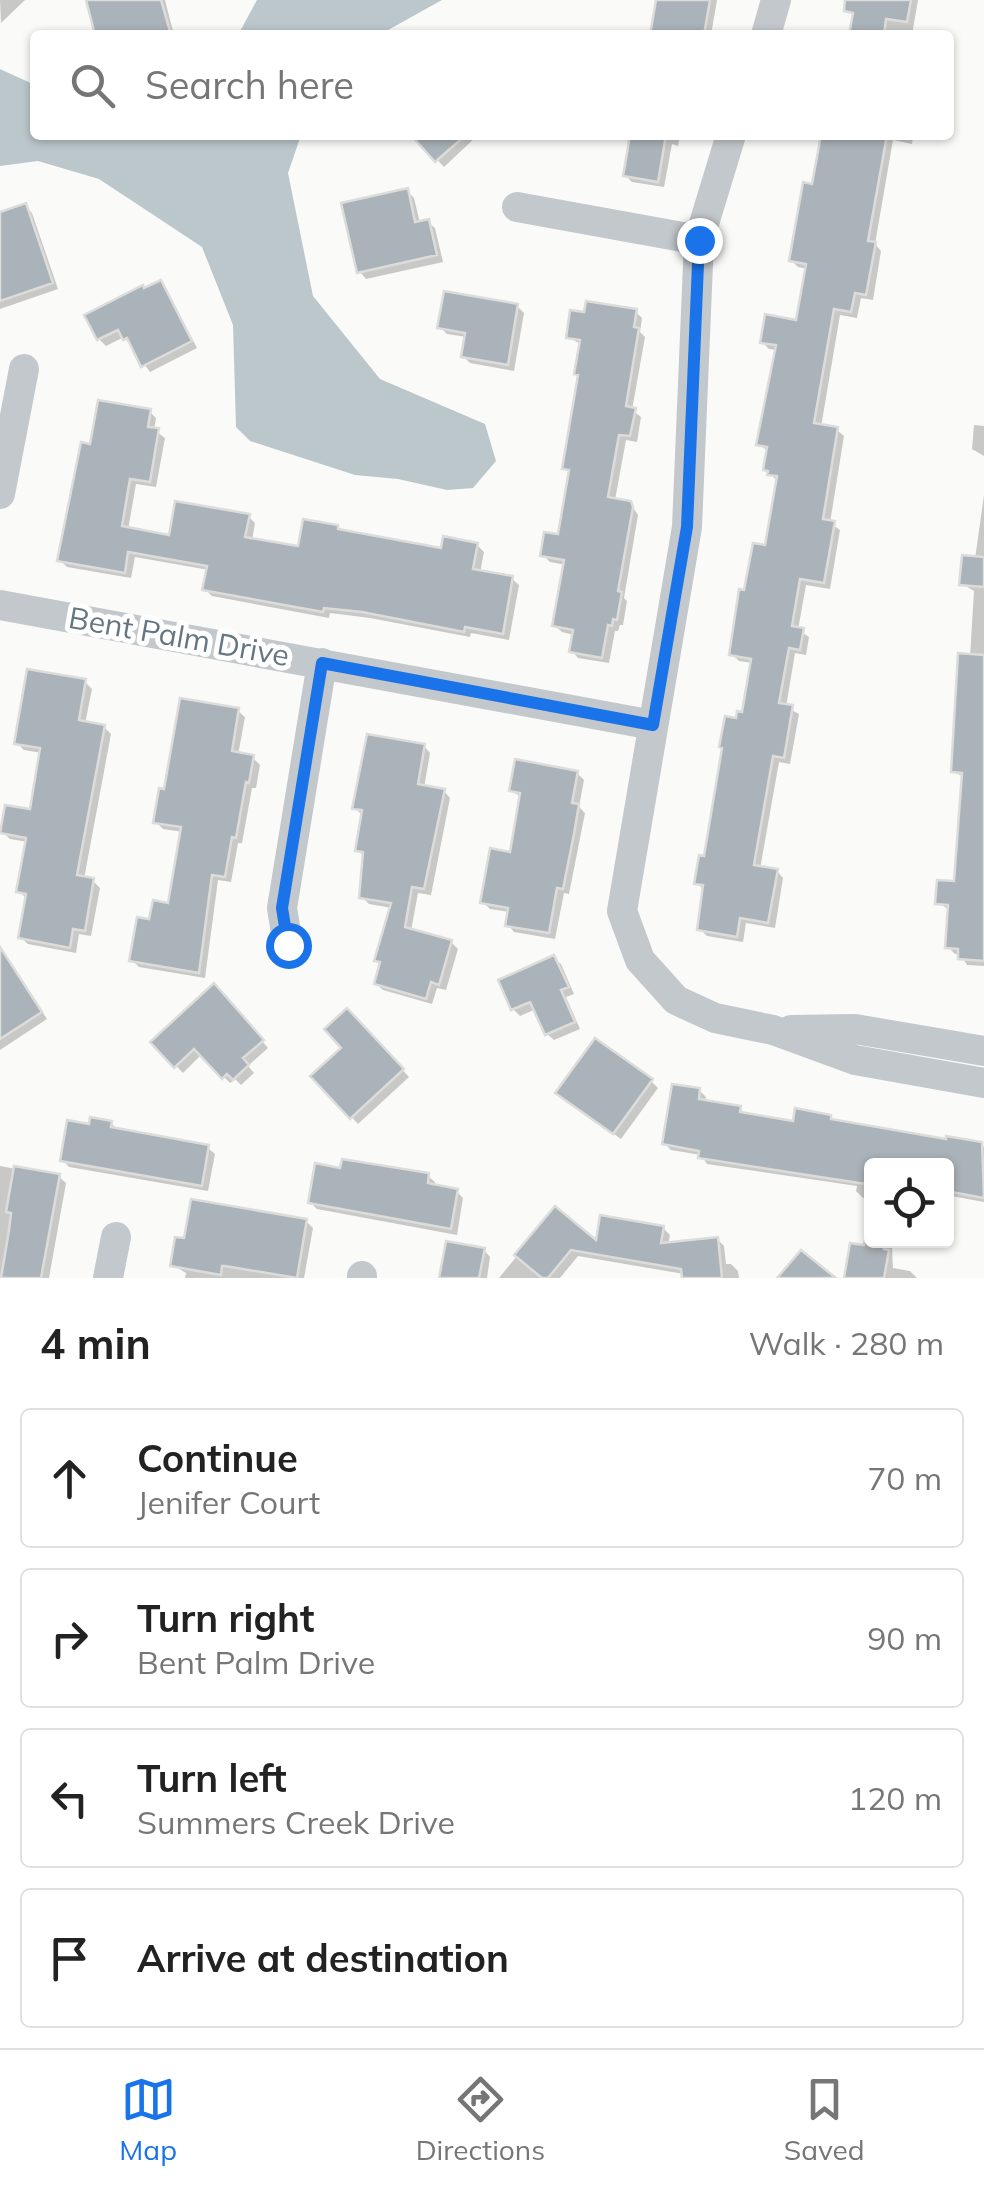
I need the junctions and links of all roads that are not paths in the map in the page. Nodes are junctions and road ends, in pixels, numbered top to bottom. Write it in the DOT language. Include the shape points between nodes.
graph roads {
  1 [pos="776,0"];
  2 [pos="767,30"];
  3 [pos="729,140"];
  4 [pos="517,207"];
  5 [pos="699,240"];
  6 [pos="24,369"];
  7 [pos="0,494"];
  8 [pos="0,605"];
  9 [pos="322,663"];
  10 [pos="653,725"];
  11 [pos="288,945"];
  12 [pos="774,1030"];
  13 [pos="984,1051"];
  14 [pos="984,1083"];
  15 [pos="116,1238"];
  16 [pos="108,1278"];
  1 -- 2 [label="street"];
  3 -- 5 [label="street"];
  4 -- 5 [label="street"];
  5 -- 10 [label="street" via="687,527"];
  6 -- 7 [label="street"];
  8 -- 9 [label="street, Bent Palm Drive"];
  9 -- 10 [label="street, Bent Palm Drive"];
  9 -- 11 [label="street" via="282,908"];
  10 -- 12 [label="street" via="622,912 640,960 676,1000 715,1018"];
  12 -- 13 [label="street" via="855,1029"];
  12 -- 14 [label="street" via="855,1060"];
  15 -- 16 [label="street"];
}
